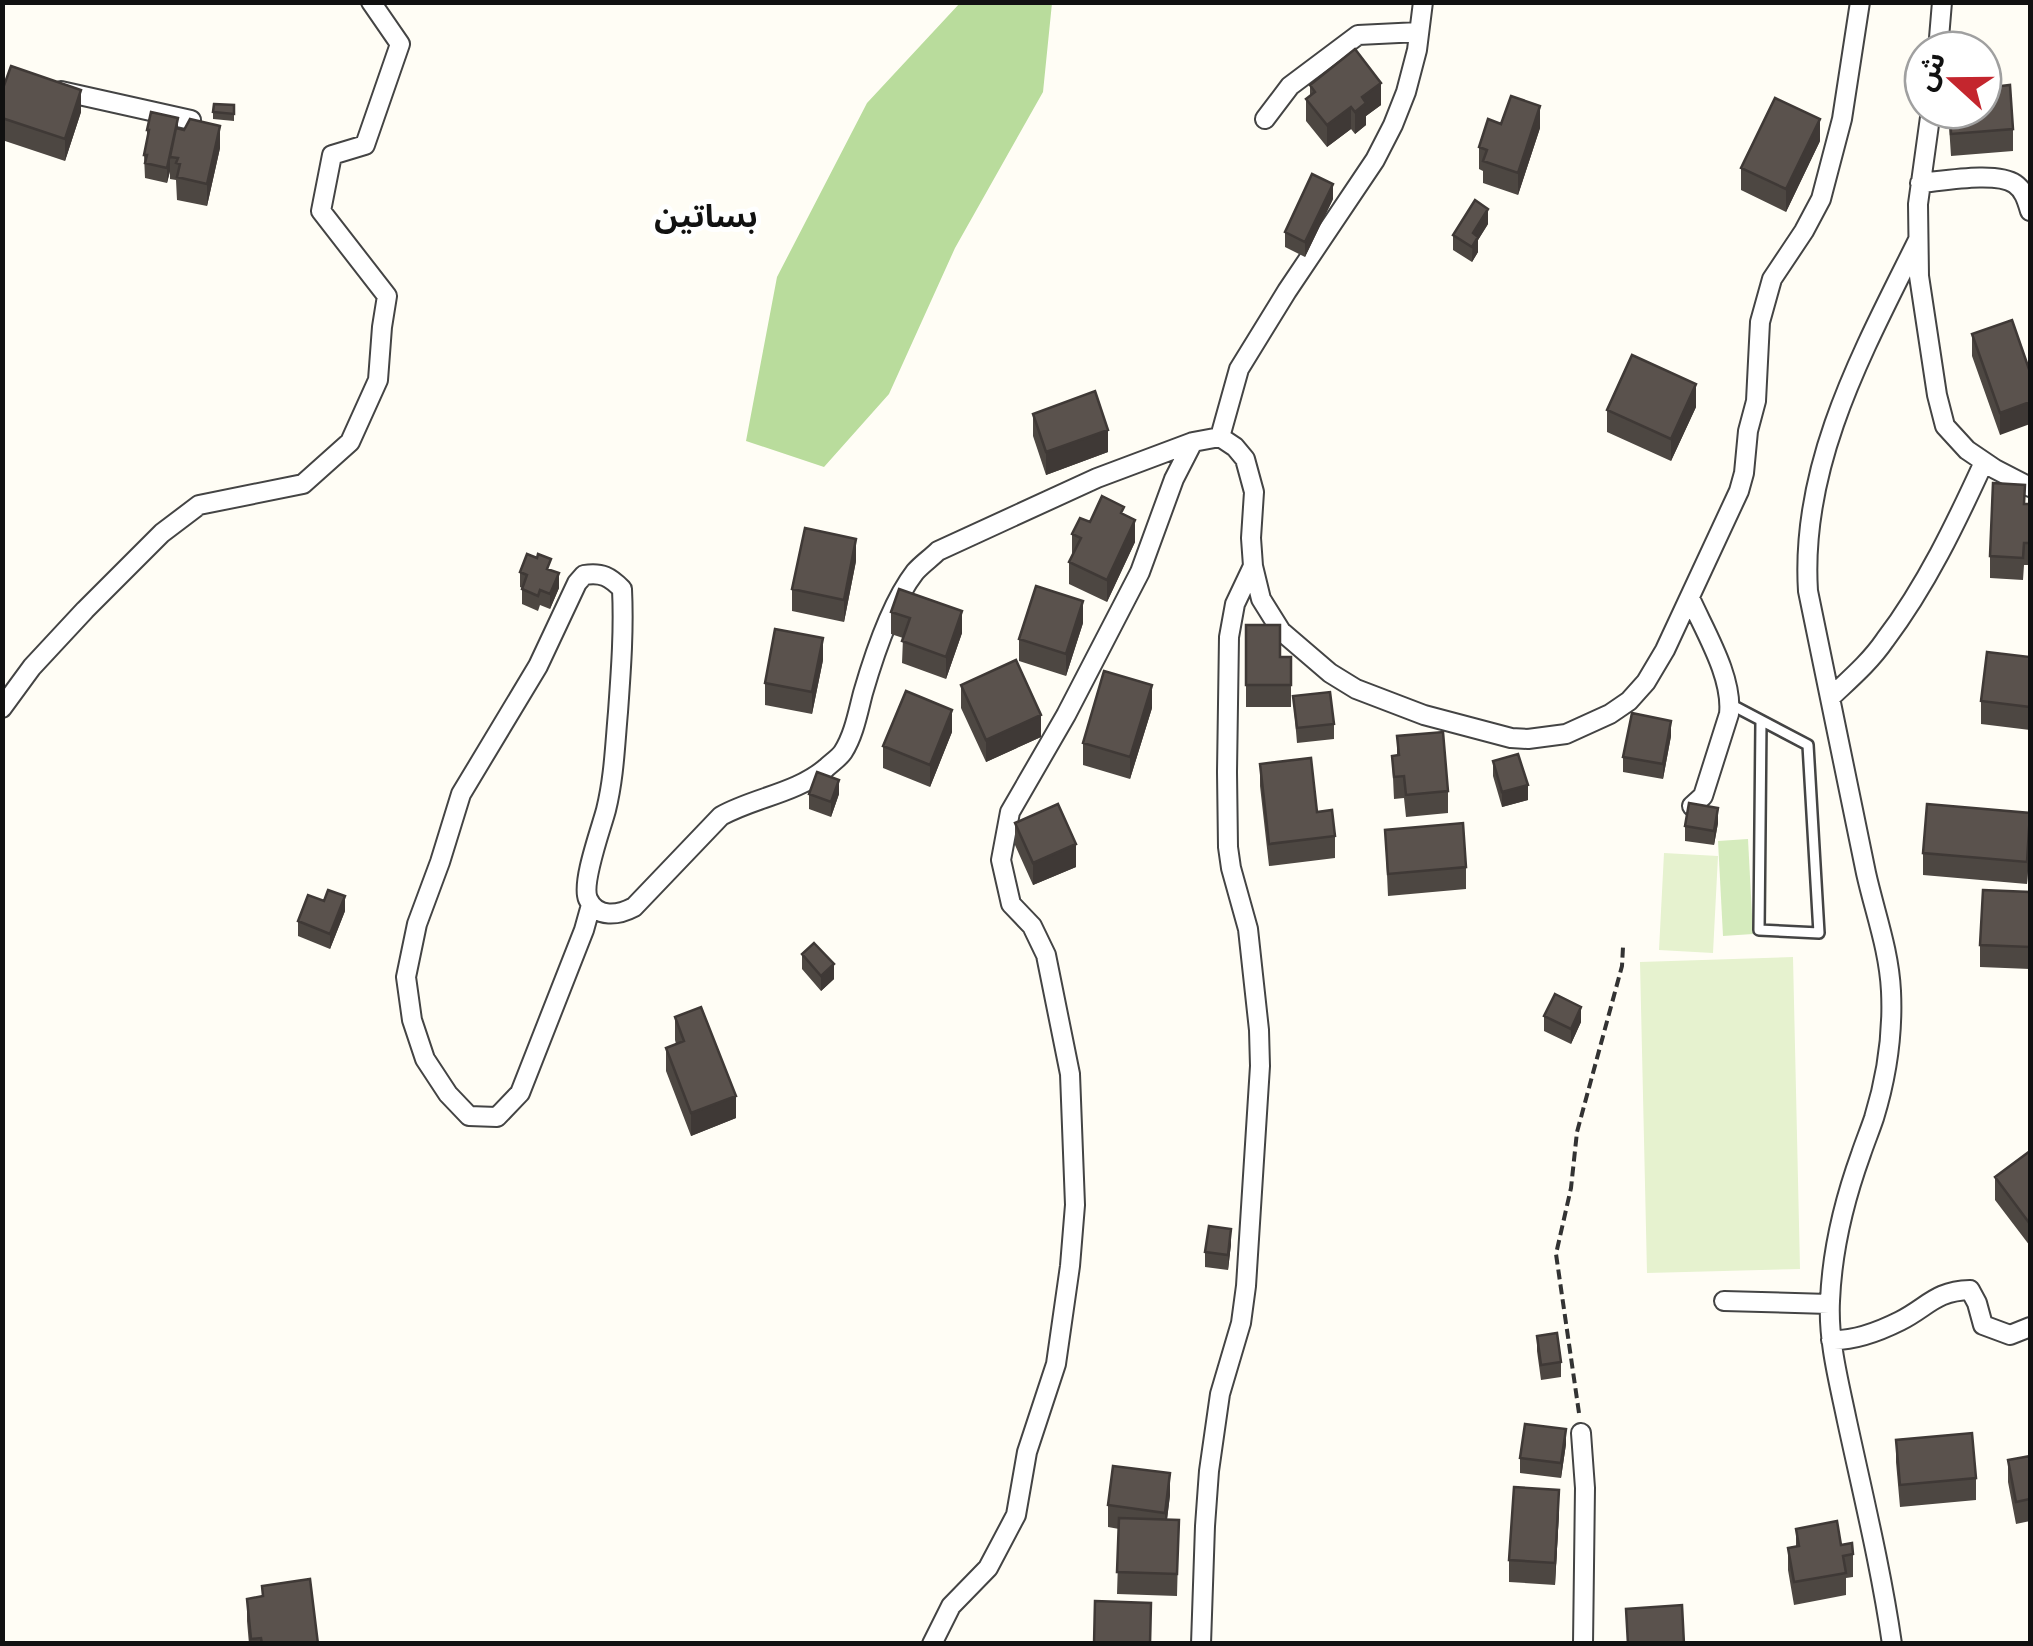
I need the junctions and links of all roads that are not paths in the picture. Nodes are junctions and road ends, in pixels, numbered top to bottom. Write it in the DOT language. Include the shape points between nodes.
graph roads {
  1 [pos="372,2"];
  2 [pos="1423,2"];
  3 [pos="1860,2"];
  4 [pos="1942,2"];
  5 [pos="1940,30"];
  6 [pos="1419,32"];
  7 [pos="35,85"];
  8 [pos="1265,119"];
  9 [pos="191,120"];
  10 [pos="1928,130"];
  11 [pos="1920,183"];
  12 [pos="2030,211"];
  13 [pos="1918,240"];
  14 [pos="1220,437"];
  15 [pos="1193,442"];
  16 [pos="1984,462"];
  17 [pos="2030,487"];
  18 [pos="1253,566"];
  19 [pos="1690,598"];
  20 [pos="1831,697"];
  21 [pos="1730,704"];
  22 [pos="2,708"];
  23 [pos="1761,720"];
  24 [pos="1692,806"];
  25 [pos="591,905"];
  26 [pos="1724,1301"];
  27 [pos="1830,1304"];
  28 [pos="2030,1328"];
  29 [pos="1832,1340"];
  30 [pos="1582,1433"];
  31 [pos="932,1644"];
  32 [pos="1201,1644"];
  33 [pos="1583,1644"];
  34 [pos="1892,1644"];
  1 -- 22 [label="street" via="400,44 364,145 332,155 321,210 387,296 378,380 350,442 303,484 198,505 84,610"];
  2 -- 6 [label="street"];
  3 -- 19 [label="street" via="1842,119 1821,199 1772,279 1760,322 1756,402 1739,491"];
  4 -- 5 [label="street"];
  6 -- 8 [label="street" via="1358,35 1290,86"];
  6 -- 14 [label="street" via="1393,124 1239,368"];
  7 -- 9 [label="street"];
  10 -- 11 [label="street"];
  11 -- 12 [label="street" via="2002,178 2016,184"];
  11 -- 13 [label="street"];
  13 -- 16 [label="street" via="1923,312 1945,426"];
  13 -- 20 [label="street" via="1834,425 1815,485 1808,591"];
  14 -- 15 [label="street"];
  14 -- 18 [label="street" via="1246,459 1254,492"];
  15 -- 25 [label="street" via="938,551 901,594 842,753 796,787 720,816 621,914"];
  15 -- 31 [label="street" via="1140,572 1010,812 1001,860 1011,904 1046,955 1070,1074 1074,1220 1056,1364 1016,1514 988,1568 950,1606"];
  16 -- 17 [label="street"];
  16 -- 20 [label="street" via="1906,610"];
  18 -- 19 [label="street" via="1261,599 1281,630 1343,681 1424,715 1528,740 1566,734 1628,701 1646,682"];
  18 -- 32 [label="street" via="1229,637 1226,772 1230,868 1250,944 1260,1066 1246,1286 1209,1471"];
  19 -- 21 [label="street"];
  20 -- 27 [label="street" via="1891,992 1881,1089 1838,1234"];
  21 -- 23 [label="lane"];
  21 -- 24 [label="street" via="1703,796"];
  23 -- 23 [label="lane" via="1808,746 1819,933 1758,930"];
  25 -- 25 [label="street" via="587,884 612,782 623,620 622,589 597,573 577,583 538,666 461,794 416,924 406,977 412,1020 425,1060 469,1116 497,1116 520,1092"];
  26 -- 27 [label="street"];
  27 -- 29 [label="street"];
  28 -- 29 [label="street" via="2010,1335 1983,1325 1970,1290 1950,1290 1900,1321"];
  29 -- 34 [label="street"];
  30 -- 33 [label="street"];
}
